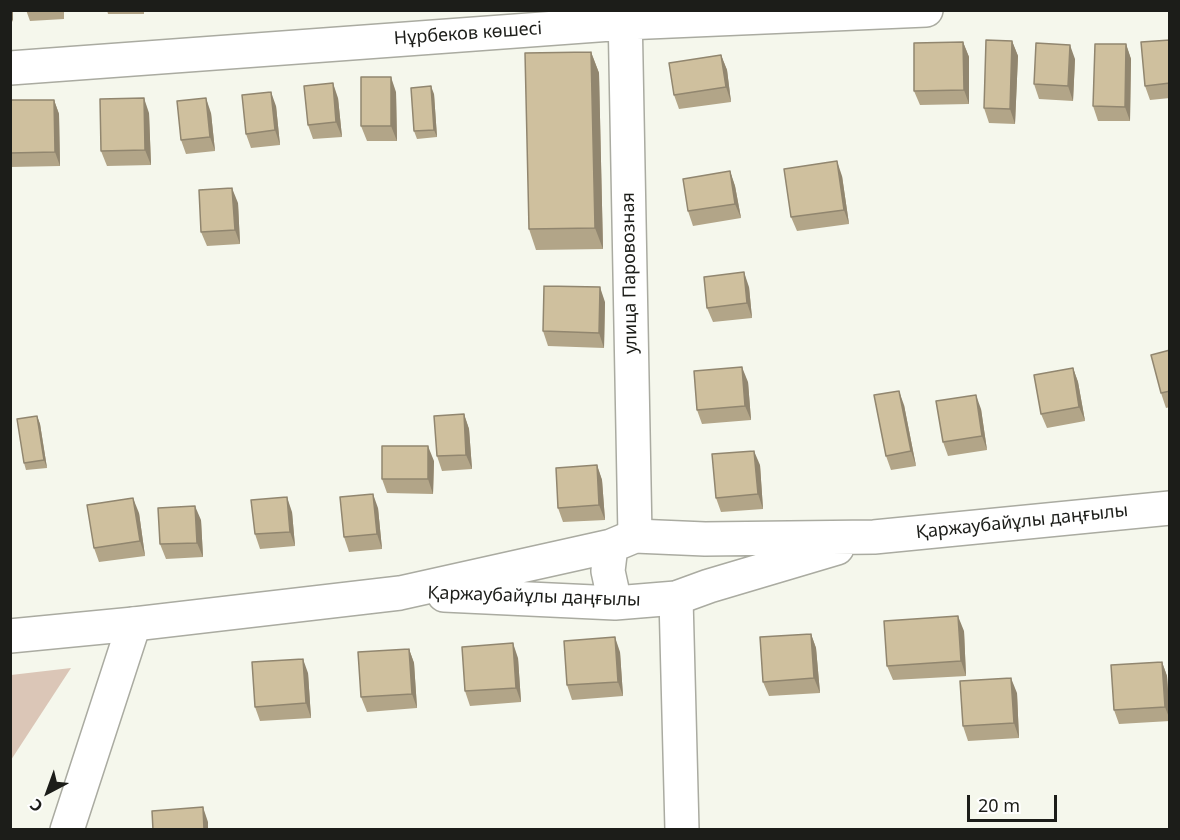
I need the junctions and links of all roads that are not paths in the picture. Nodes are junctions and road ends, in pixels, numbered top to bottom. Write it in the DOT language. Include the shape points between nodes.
graph roads {
  1 [pos="926,10"];
  2 [pos="625,16"];
  3 [pos="10,68"];
  4 [pos="1170,508"];
  5 [pos="874,537"];
  6 [pos="705,539"];
  7 [pos="623,541"];
  8 [pos="709,586"];
  9 [pos="400,593"];
  10 [pos="676,598"];
  11 [pos="615,603"];
  12 [pos="134,624"];
  13 [pos="10,636"];
  14 [pos="67,830"];
  15 [pos="682,830"];
  1 -- 2 [label="main road, Нұрбеков көшесі"];
  2 -- 3 [label="main road, Нұрбеков көшесі"];
  2 -- 7 [label="main road, улица Паровозная"];
  4 -- 5 [label="main road, Қаржаубайұлы даңғылы"];
  5 -- 6 [label="main road, Қаржаубайұлы даңғылы"];
  5 -- 8 [label="main road, Қаржаубайұлы даңғылы"];
  6 -- 7 [label="main road, Қаржаубайұлы даңғылы"];
  6 -- 8 [label="main road" via="714,562"];
  7 -- 9 [label="main road, Қаржаубайұлы даңғылы"];
  7 -- 11 [label="main road, улица Паровозная" via="608,571"];
  8 -- 10 [label="main road, Қаржаубайұлы даңғылы"];
  9 -- 11 [label="main road, Қаржаубайұлы даңғылы"];
  9 -- 12 [label="main road, Қаржаубайұлы даңғылы"];
  10 -- 11 [label="main road, Қаржаубайұлы даңғылы"];
  10 -- 15 [label="main road"];
  12 -- 13 [label="main road, Қаржаубайұлы даңғылы"];
  12 -- 14 [label="main road"];
}
